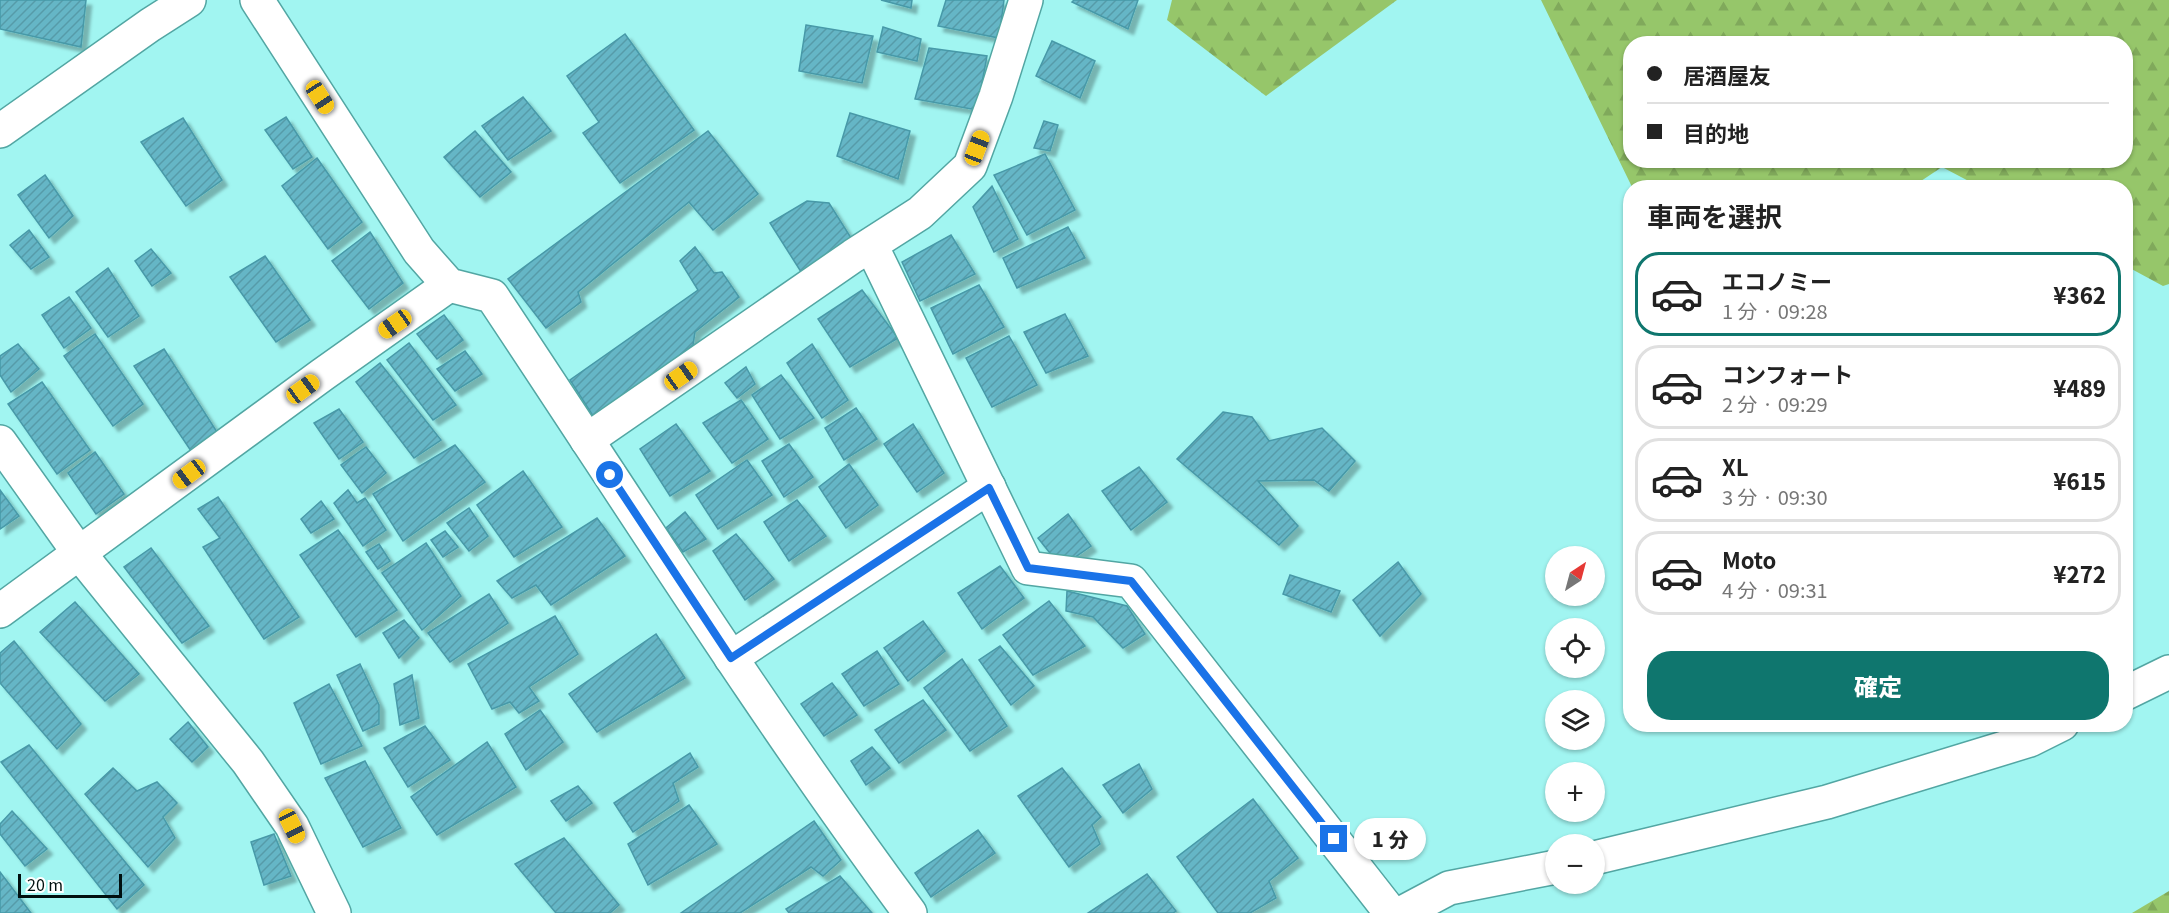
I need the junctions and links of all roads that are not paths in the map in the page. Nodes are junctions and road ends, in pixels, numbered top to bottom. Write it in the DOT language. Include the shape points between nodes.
graph roads {
  1 [pos="189,0"];
  2 [pos="257,0"];
  3 [pos="1026,0"];
  4 [pos="0,131"];
  5 [pos="871,245"];
  6 [pos="450,285"];
  7 [pos="587,440"];
  8 [pos="0,441"];
  9 [pos="989,488"];
  10 [pos="79,553"];
  11 [pos="0,611"];
  12 [pos="731,658"];
  13 [pos="2169,672"];
  14 [pos="2133,690"];
  15 [pos="2046,732"];
  16 [pos="1605,855"];
  17 [pos="1545,869"];
  18 [pos="334,913"];
  19 [pos="910,913"];
  20 [pos="1391,913"];
  21 [pos="1402,913"];
  1 -- 4 [label="street"];
  2 -- 6 [label="street" via="419,251"];
  3 -- 5 [label="street" via="970,166 920,213"];
  5 -- 7 [label="street"];
  5 -- 9 [label="street"];
  6 -- 7 [label="street" via="492,296"];
  6 -- 10 [label="street"];
  7 -- 12 [label="street"];
  8 -- 10 [label="street"];
  9 -- 12 [label="street"];
  9 -- 20 [label="street" via="1028,568 1131,581"];
  10 -- 11 [label="street"];
  10 -- 18 [label="street" via="248,762 292,826"];
  12 -- 19 [label="street"];
  13 -- 14 [label="street"];
  15 -- 16 [label="street" via="1827,802"];
  17 -- 21 [label="street" via="1449,888"];
}
